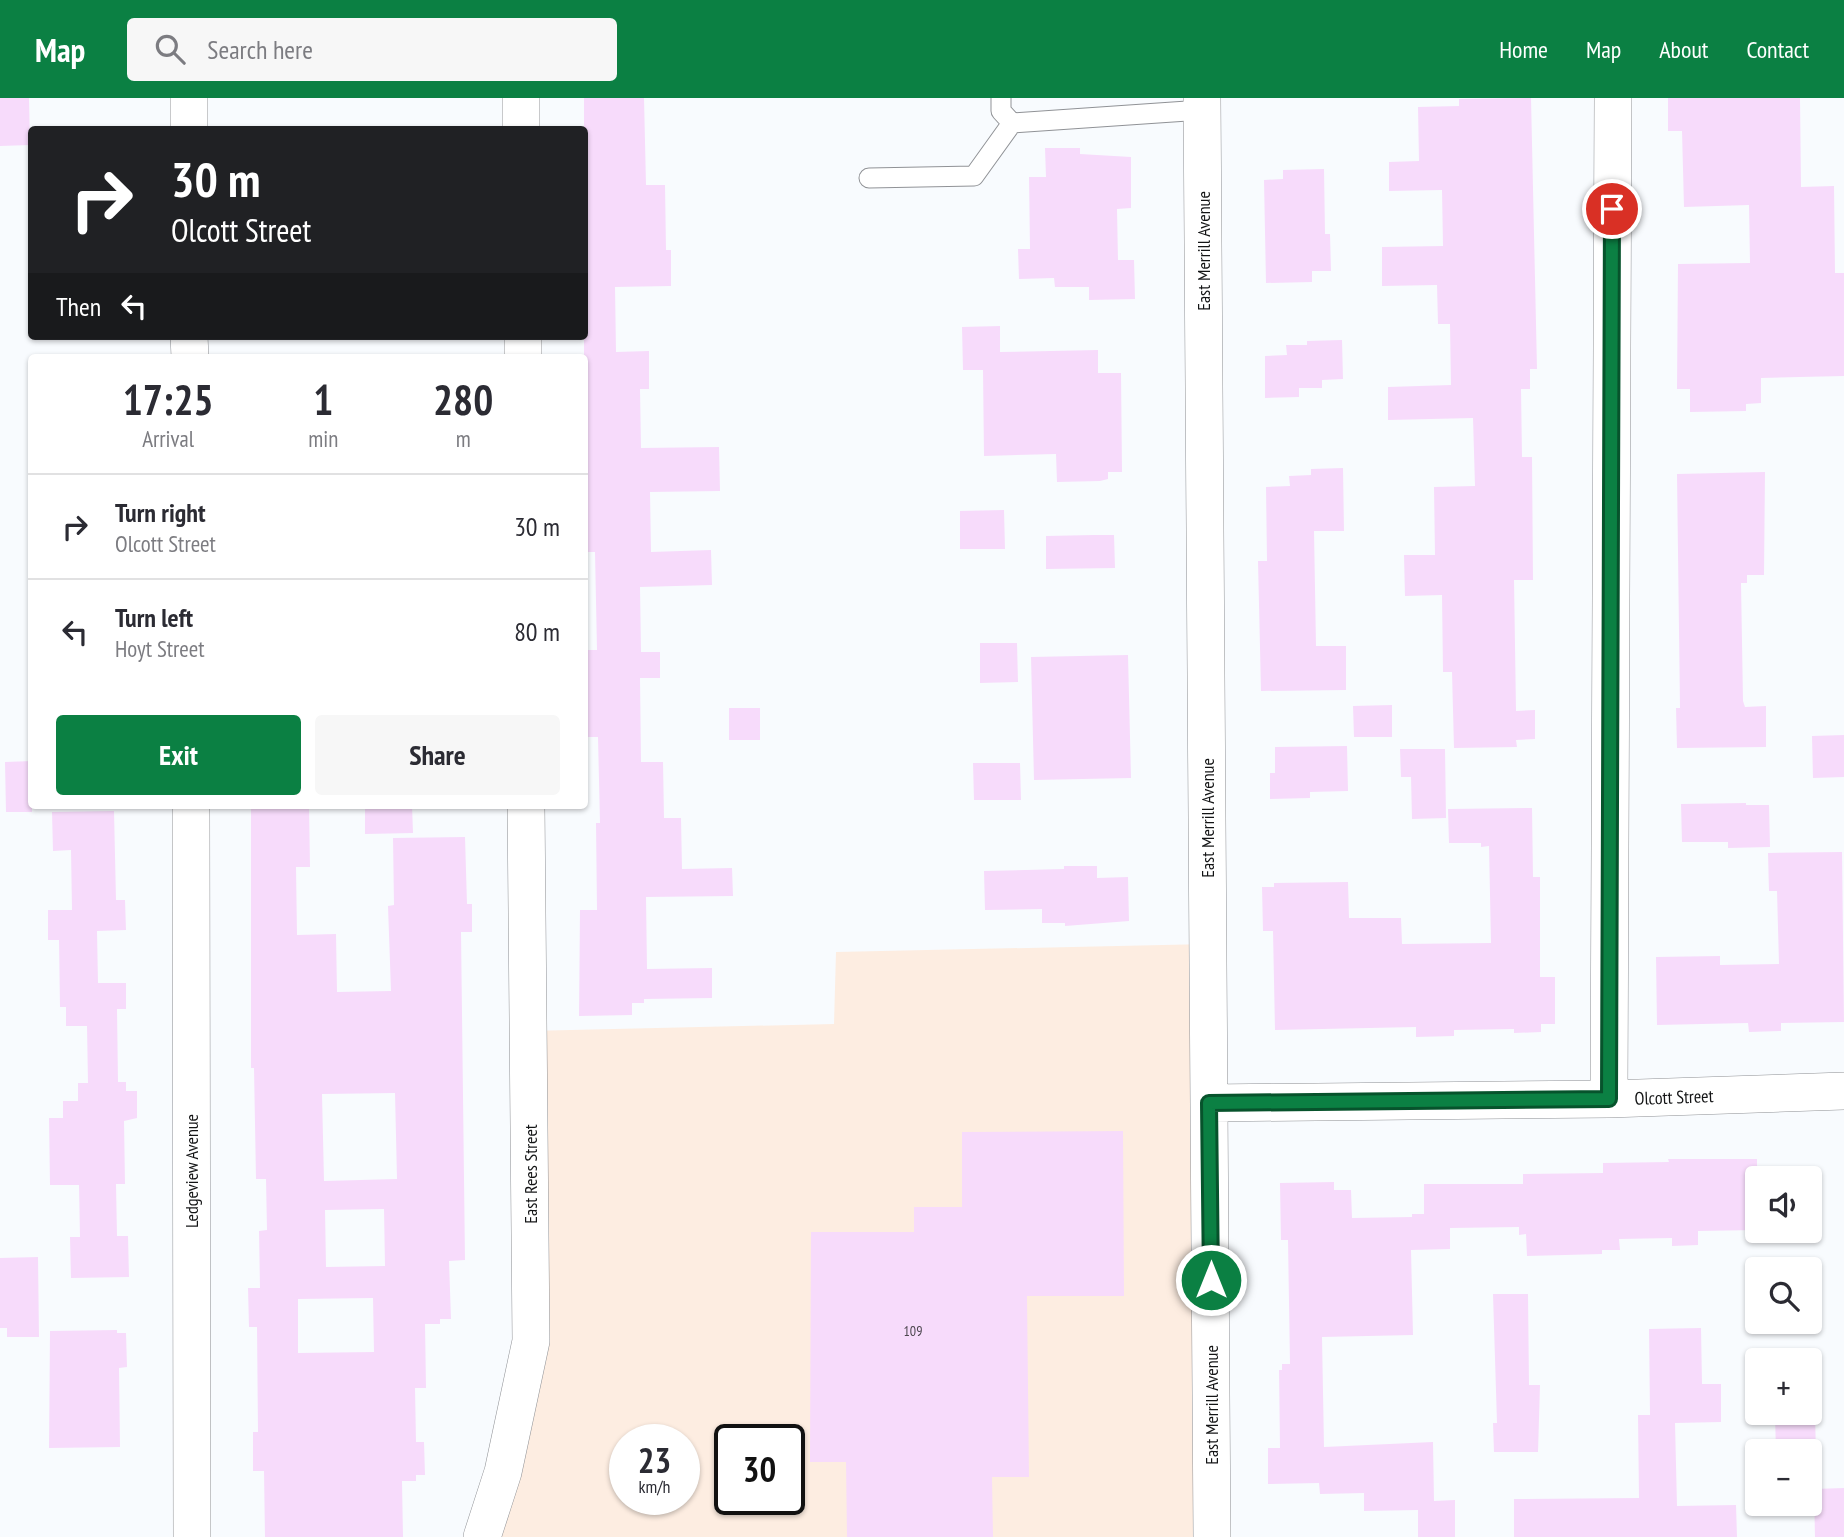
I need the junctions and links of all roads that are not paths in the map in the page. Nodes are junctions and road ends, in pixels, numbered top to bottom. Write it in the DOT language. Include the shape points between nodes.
graph roads {
  1 [pos="189,98"];
  2 [pos="521,98"];
  3 [pos="1002,98"];
  4 [pos="1612,98"];
  5 [pos="1202,104"];
  6 [pos="1013,122"];
  7 [pos="189,126"];
  8 [pos="521,126"];
  9 [pos="869,178"];
  10 [pos="191,809"];
  11 [pos="526,809"];
  12 [pos="1844,1091"];
  13 [pos="1609,1099"];
  14 [pos="1209,1103"];
  15 [pos="192,1537"];
  16 [pos="482,1537"];
  17 [pos="1212,1537"];
  1 -- 7 [label="street"];
  2 -- 8 [label="street"];
  3 -- 6 [label="lane" via="1002,111"];
  4 -- 13 [label="street"];
  5 -- 6 [label="lane"];
  5 -- 14 [label="street, East Merrill Avenue"];
  6 -- 9 [label="lane" via="974,176"];
  10 -- 15 [label="street, Ledgeview Avenue"];
  11 -- 16 [label="street, East Rees Street" via="531,1341 503,1472"];
  12 -- 13 [label="street, Olcott Street"];
  13 -- 14 [label="street, Olcott Street"];
  14 -- 17 [label="street, East Merrill Avenue"];
}
